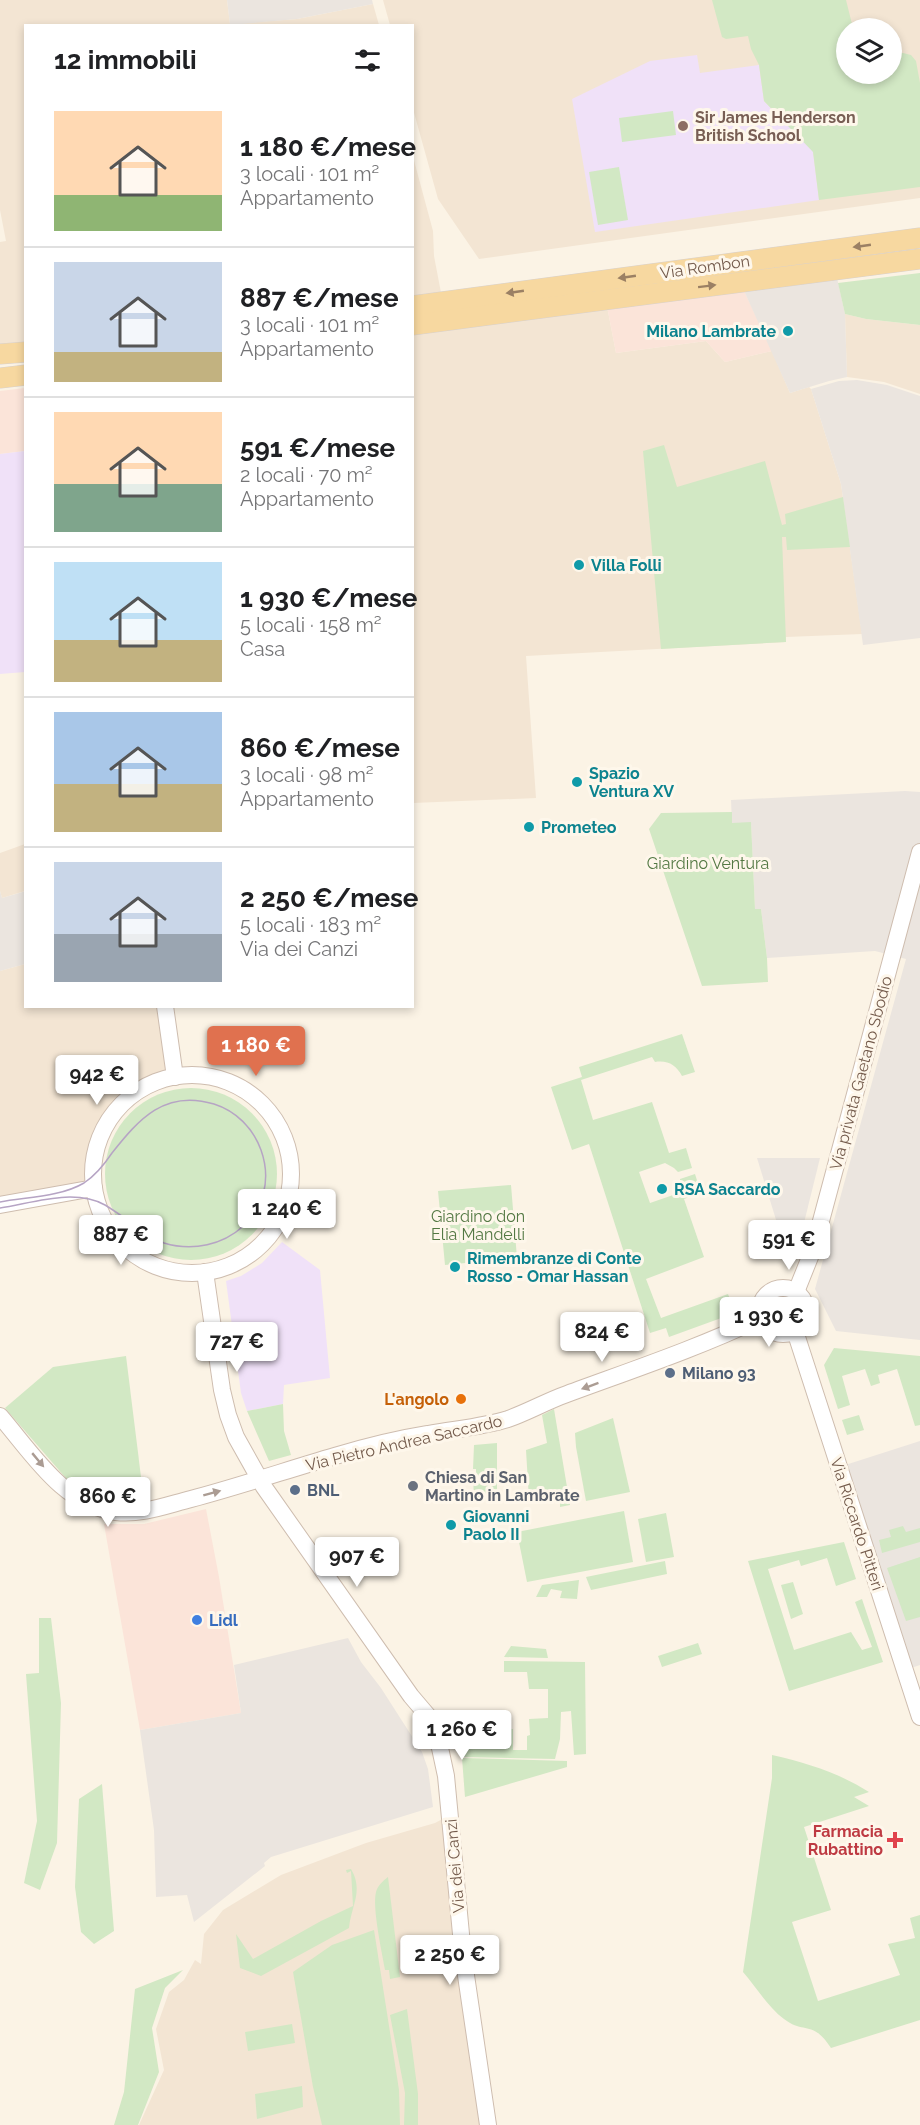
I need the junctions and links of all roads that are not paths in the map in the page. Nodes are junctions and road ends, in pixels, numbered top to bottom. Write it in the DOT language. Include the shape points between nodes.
graph roads {
  1 [pos="920,238"];
  2 [pos="920,259"];
  3 [pos="493,304"];
  4 [pos="414,306"];
  5 [pos="446,311"];
  6 [pos="414,324"];
  7 [pos="24,352"];
  8 [pos="0,354"];
  9 [pos="24,375"];
  10 [pos="0,378"];
  11 [pos="920,852"];
  12 [pos="165,1008"];
  13 [pos="175,1077"];
  14 [pos="94,1188"];
  15 [pos="0,1205"];
  16 [pos="205,1272"];
  17 [pos="796,1292"];
  18 [pos="761,1318"];
  19 [pos="795,1331"];
  20 [pos="0,1416"];
  21 [pos="259,1479"];
  22 [pos="920,1717"];
  23 [pos="488,2125"];
  1 -- 3 [label="main road, Via Rombon, one-way"];
  3 -- 2 [label="main road, Via Rombon, one-way"];
  3 -- 5 [label="main road, Via Rombon"];
  4 -- 5 [label="main road, Via Rombon"];
  5 -- 6 [label="main road, Via Rombon"];
  7 -- 8 [label="main road"];
  9 -- 10 [label="main road"];
  11 -- 17 [label="street, Via privata Gaetano Sbodio" via="814,1247"];
  12 -- 13 [label="street"];
  13 -- 14 [label="street" via="135,1092 115,1112 96,1149"];
  13 -- 16 [label="street" via="208,1077 241,1088 268,1111 289,1152 288,1196 275,1227 238,1261"];
  14 -- 15 [label="street"];
  14 -- 16 [label="street" via="101,1215 130,1251 173,1271"];
  16 -- 21 [label="street, Via dei Canzi" via="224,1402 236,1437"];
  17 -- 18 [label="street" via="782,1288 769,1293 761,1304"];
  17 -- 19 [label="street" via="806,1311 803,1323"];
  18 -- 19 [label="street" via="775,1332"];
  18 -- 21 [label="street, Via Pietro Andrea Saccardo, one-way" via="506,1419 349,1452"];
  19 -- 22 [label="street, Via Riccardo Pitteri"];
  20 -- 21 [label="street, Via Pietro Andrea Saccardo, one-way" via="57,1483 95,1507 116,1512 154,1509"];
  21 -- 23 [label="street, Via dei Canzi" via="428,1716 444,1763 463,1955"];
}
